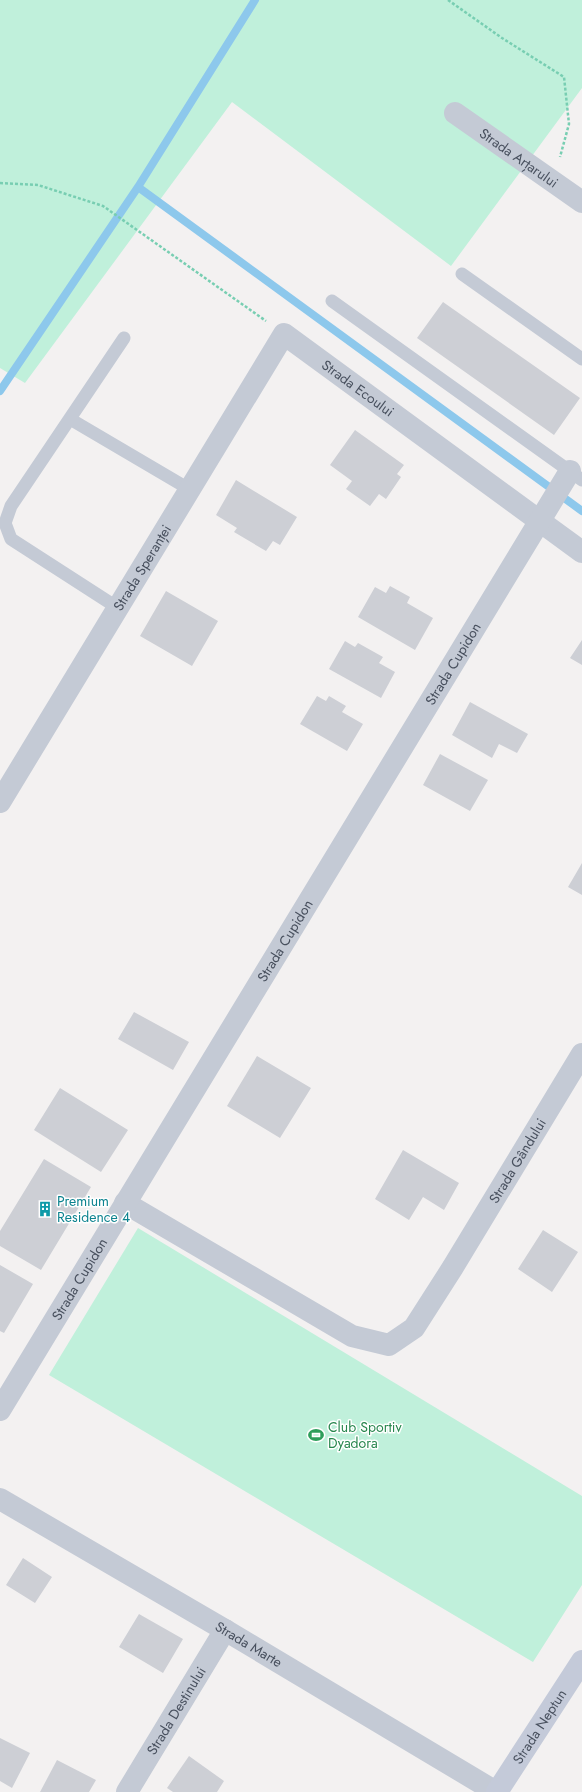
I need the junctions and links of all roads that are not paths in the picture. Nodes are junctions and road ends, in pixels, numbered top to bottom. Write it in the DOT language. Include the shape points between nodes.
graph roads {
  1 [pos="455,113"];
  2 [pos="582,202"];
  3 [pos="462,274"];
  4 [pos="332,301"];
  5 [pos="284,334"];
  6 [pos="124,338"];
  7 [pos="582,359"];
  8 [pos="70,418"];
  9 [pos="571,479"];
  10 [pos="189,489"];
  11 [pos="542,515"];
  12 [pos="582,552"];
  13 [pos="118,608"];
  14 [pos="0,802"];
  15 [pos="582,1054"];
  16 [pos="125,1203"];
  17 [pos="0,1410"];
  18 [pos="0,1499"];
  19 [pos="225,1630"];
  20 [pos="582,1661"];
  21 [pos="127,1792"];
  22 [pos="497,1792"];
  1 -- 2 [label="street, Strada Arțarului"];
  3 -- 7 [label="lane"];
  4 -- 9 [label="lane"];
  5 -- 10 [label="street, Strada Speranței"];
  5 -- 11 [label="street, Strada Ecoului"];
  6 -- 8 [label="lane"];
  8 -- 10 [label="lane"];
  8 -- 13 [label="lane" via="11,506 5,523 10,539"];
  9 -- 11 [label="street, Strada Cupidon"];
  10 -- 13 [label="street, Strada Speranței"];
  11 -- 12 [label="street, Strada Ecoului"];
  11 -- 16 [label="street, Strada Cupidon"];
  13 -- 14 [label="street, Strada Speranței"];
  15 -- 16 [label="street, Strada Gândului" via="454,1267 414,1328 389,1345 352,1336"];
  16 -- 17 [label="street, Strada Cupidon"];
  18 -- 19 [label="street, Strada Marte"];
  19 -- 21 [label="street, Strada Destinului"];
  19 -- 22 [label="street, Strada Marte"];
  20 -- 22 [label="street, Strada Neptun"];
}
